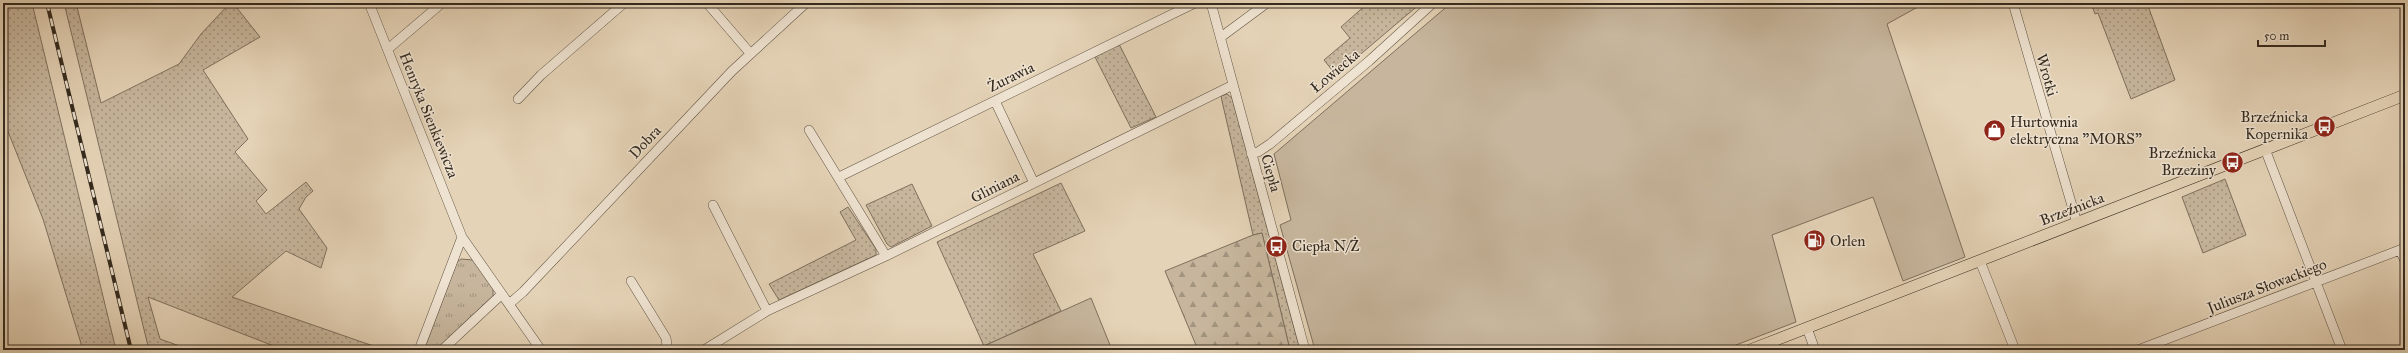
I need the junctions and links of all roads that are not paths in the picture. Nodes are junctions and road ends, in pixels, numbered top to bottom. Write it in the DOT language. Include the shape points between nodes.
graph roads {
  1 [pos="369,3"];
  2 [pos="442,3"];
  3 [pos="624,3"];
  4 [pos="707,3"];
  5 [pos="806,3"];
  6 [pos="1195,3"];
  7 [pos="1211,3"];
  8 [pos="1267,3"];
  9 [pos="1433,3"];
  10 [pos="2013,3"];
  11 [pos="1221,37"];
  12 [pos="388,49"];
  13 [pos="750,53"];
  14 [pos="1233,85"];
  15 [pos="2405,95"];
  16 [pos="518,99"];
  17 [pos="995,101"];
  18 [pos="809,130"];
  19 [pos="2265,149"];
  20 [pos="1251,153"];
  21 [pos="839,177"];
  22 [pos="1034,183"];
  23 [pos="713,205"];
  24 [pos="2077,223"];
  25 [pos="462,237"];
  26 [pos="2403,249"];
  27 [pos="886,256"];
  28 [pos="1980,260"];
  29 [pos="2405,261"];
  30 [pos="631,281"];
  31 [pos="2316,281"];
  32 [pos="502,294"];
  33 [pos="508,304"];
  34 [pos="768,311"];
  35 [pos="1807,328"];
  36 [pos="419,350"];
  37 [pos="442,350"];
  38 [pos="541,350"];
  39 [pos="663,350"];
  40 [pos="704,350"];
  41 [pos="1305,350"];
  42 [pos="1750,350"];
  43 [pos="1815,350"];
  44 [pos="2015,350"];
  45 [pos="2138,350"];
  46 [pos="2342,350"];
  1 -- 12 [label="street, Henryka Sienkiewicza"];
  2 -- 12 [label="street"];
  3 -- 16 [label="street" via="541,74"];
  4 -- 13 [label="street"];
  5 -- 13 [label="street, Dobra"];
  6 -- 17 [label="street, Żurawia"];
  7 -- 11 [label="street, Ciepła"];
  8 -- 11 [label="street"];
  9 -- 20 [label="street, Łowiecka" via="1270,144 1258,152"];
  10 -- 24 [label="street, Wrotki"];
  11 -- 14 [label="street, Ciepła"];
  12 -- 25 [label="street, Henryka Sienkiewicza"];
  13 -- 33 [label="street, Dobra" via="521,294"];
  14 -- 20 [label="street, Ciepła"];
  14 -- 22 [label="street, Gliniana"];
  15 -- 19 [label="main road, Brzeźnicka"];
  17 -- 21 [label="street, Żurawia"];
  17 -- 22 [label="street"];
  18 -- 21 [label="street"];
  19 -- 24 [label="main road, Brzeźnicka"];
  19 -- 31 [label="street"];
  20 -- 41 [label="street, Ciepła"];
  21 -- 27 [label="street"];
  22 -- 27 [label="street, Gliniana"];
  23 -- 34 [label="street"];
  24 -- 28 [label="main road, Brzeźnicka"];
  25 -- 32 [label="street, Henryka Sienkiewicza"];
  25 -- 36 [label="street"];
  26 -- 29 [label="street"];
  26 -- 31 [label="street, Juliusza Słowackiego"];
  27 -- 34 [label="street, Gliniana"];
  28 -- 35 [label="main road, Brzeźnicka"];
  28 -- 44 [label="street"];
  30 -- 39 [label="street" via="666,338 667,345"];
  31 -- 45 [label="street, Juliusza Słowackiego"];
  31 -- 46 [label="street"];
  32 -- 33 [label="street, Henryka Sienkiewicza"];
  32 -- 37 [label="street"];
  33 -- 38 [label="street, Henryka Sienkiewicza"];
  34 -- 40 [label="street, Gliniana"];
  35 -- 42 [label="main road, Brzeźnicka"];
  35 -- 43 [label="street"];
}
